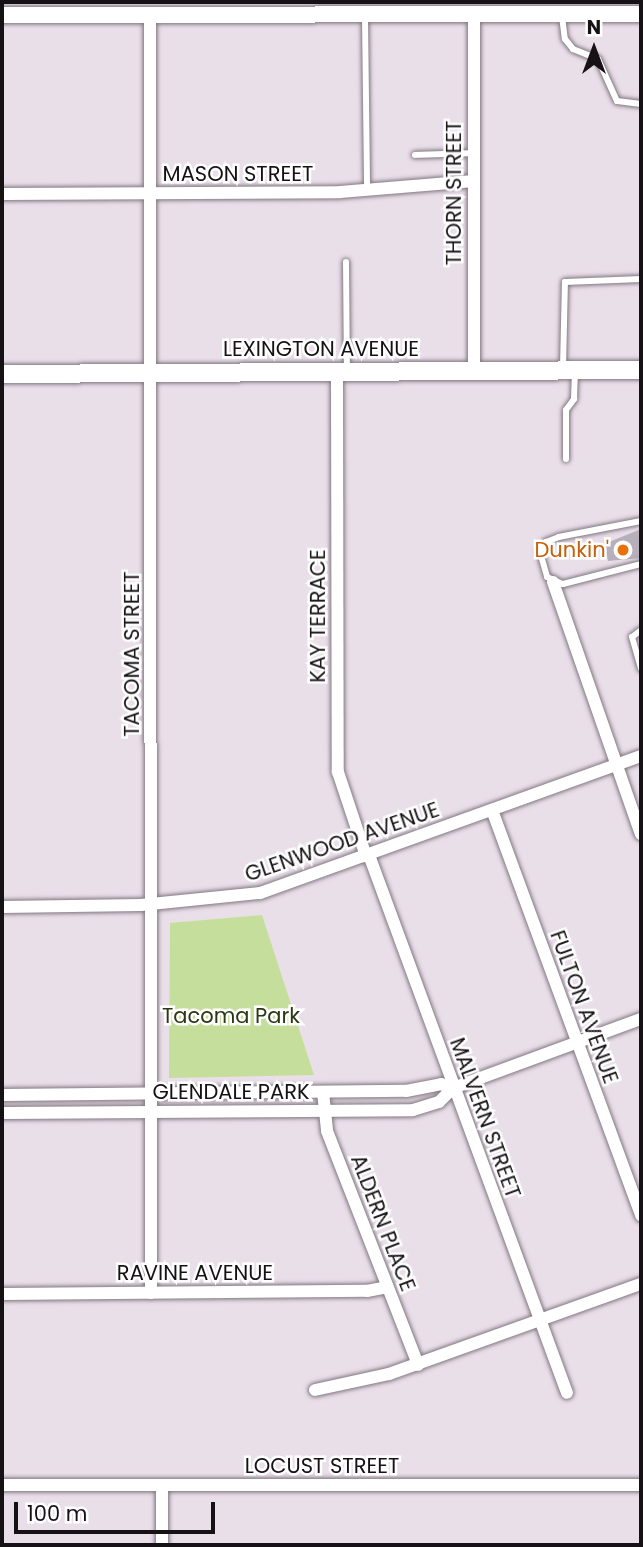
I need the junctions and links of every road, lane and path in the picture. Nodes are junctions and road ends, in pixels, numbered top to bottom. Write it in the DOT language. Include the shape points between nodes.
graph roads {
  1 [pos="561,14"];
  2 [pos="641,14"];
  3 [pos="2,15"];
  4 [pos="150,15"];
  5 [pos="365,15"];
  6 [pos="474,15"];
  7 [pos="641,104"];
  8 [pos="474,153"];
  9 [pos="415,155"];
  10 [pos="474,181"];
  11 [pos="367,190"];
  12 [pos="2,194"];
  13 [pos="150,194"];
  14 [pos="346,262"];
  15 [pos="641,279"];
  16 [pos="474,370"];
  17 [pos="569,370"];
  18 [pos="641,370"];
  19 [pos="342,372"];
  20 [pos="151,373"];
  21 [pos="2,374"];
  22 [pos="566,459"];
  23 [pos="641,522"];
  24 [pos="641,564"];
  25 [pos="553,582"];
  26 [pos="641,629"];
  27 [pos="641,669"];
  28 [pos="641,756"];
  29 [pos="616,765"];
  30 [pos="492,810"];
  31 [pos="641,834"];
  32 [pos="368,856"];
  33 [pos="151,905"];
  34 [pos="2,907"];
  35 [pos="641,1019"];
  36 [pos="576,1043"];
  37 [pos="453,1088"];
  38 [pos="323,1092"];
  39 [pos="151,1094"];
  40 [pos="2,1095"];
  41 [pos="324,1111"];
  42 [pos="151,1112"];
  43 [pos="2,1113"];
  44 [pos="641,1216"];
  45 [pos="641,1284"];
  46 [pos="388,1287"];
  47 [pos="151,1293"];
  48 [pos="2,1294"];
  49 [pos="540,1320"];
  50 [pos="418,1365"];
  51 [pos="315,1390"];
  52 [pos="567,1393"];
  53 [pos="2,1485"];
  54 [pos="162,1485"];
  55 [pos="641,1485"];
  56 [pos="162,1545"];
  1 -- 2 [label="street"];
  1 -- 6 [label="street"];
  1 -- 7 [label="lane" via="565,39 573,49 597,59 617,100"];
  3 -- 4 [label="street"];
  4 -- 5 [label="street"];
  4 -- 13 [label="street, TACOMA STREET"];
  5 -- 6 [label="street"];
  5 -- 11 [label="lane"];
  6 -- 8 [label="street, THORN STREET"];
  8 -- 9 [label="lane"];
  8 -- 10 [label="street, THORN STREET"];
  10 -- 11 [label="street, MASON STREET"];
  10 -- 16 [label="street, THORN STREET"];
  11 -- 13 [label="street, MASON STREET"];
  12 -- 13 [label="street, MASON STREET"];
  13 -- 20 [label="street, TACOMA STREET"];
  14 -- 19 [label="lane"];
  15 -- 17 [label="lane" via="565,282"];
  16 -- 17 [label="main road, LEXINGTON AVENUE"];
  16 -- 19 [label="main road, LEXINGTON AVENUE"];
  17 -- 18 [label="main road, LEXINGTON AVENUE"];
  17 -- 22 [label="lane" via="574,399 566,410"];
  19 -- 20 [label="main road, LEXINGTON AVENUE"];
  19 -- 32 [label="street, KAY TERRACE" via="338,772"];
  20 -- 21 [label="main road, LEXINGTON AVENUE"];
  20 -- 33 [label="street, TACOMA STREET"];
  23 -- 25 [label="lane" via="546,542 540,552 547,577"];
  24 -- 25 [label="lane" via="572,584"];
  25 -- 29 [label="street"];
  26 -- 27 [label="lane" via="632,637"];
  28 -- 29 [label="street, GLENWOOD AVENUE"];
  29 -- 30 [label="street, GLENWOOD AVENUE"];
  29 -- 31 [label="street"];
  30 -- 32 [label="street, GLENWOOD AVENUE"];
  30 -- 36 [label="street, FULTON AVENUE"];
  32 -- 33 [label="street, GLENWOOD AVENUE" via="260,893"];
  32 -- 37 [label="street, MALVERN STREET"];
  33 -- 34 [label="street, GLENWOOD AVENUE"];
  33 -- 39 [label="street, TACOMA STREET"];
  35 -- 36 [label="street, GLENDALE PARK"];
  36 -- 37 [label="street, GLENDALE PARK"];
  36 -- 44 [label="street, FULTON AVENUE"];
  37 -- 38 [label="street, GLENDALE PARK" via="441,1084 411,1091"];
  37 -- 41 [label="street, GLENDALE PARK" via="443,1100 420,1108"];
  37 -- 49 [label="street, MALVERN STREET"];
  38 -- 39 [label="street, GLENDALE PARK"];
  38 -- 41 [label="street, ALDERN PLACE"];
  39 -- 40 [label="street, GLENDALE PARK"];
  39 -- 42 [label="street, TACOMA STREET"];
  41 -- 42 [label="street, GLENDALE PARK"];
  41 -- 46 [label="street, ALDERN PLACE"];
  42 -- 43 [label="street, GLENDALE PARK"];
  42 -- 47 [label="street, TACOMA STREET"];
  45 -- 49 [label="street"];
  46 -- 47 [label="street, RAVINE AVENUE"];
  46 -- 50 [label="street, ALDERN PLACE"];
  47 -- 48 [label="street, RAVINE AVENUE"];
  49 -- 50 [label="street"];
  49 -- 52 [label="street, MALVERN STREET"];
  50 -- 51 [label="street"];
  53 -- 54 [label="street, LOCUST STREET"];
  54 -- 55 [label="street, LOCUST STREET"];
  54 -- 56 [label="street"];
}
